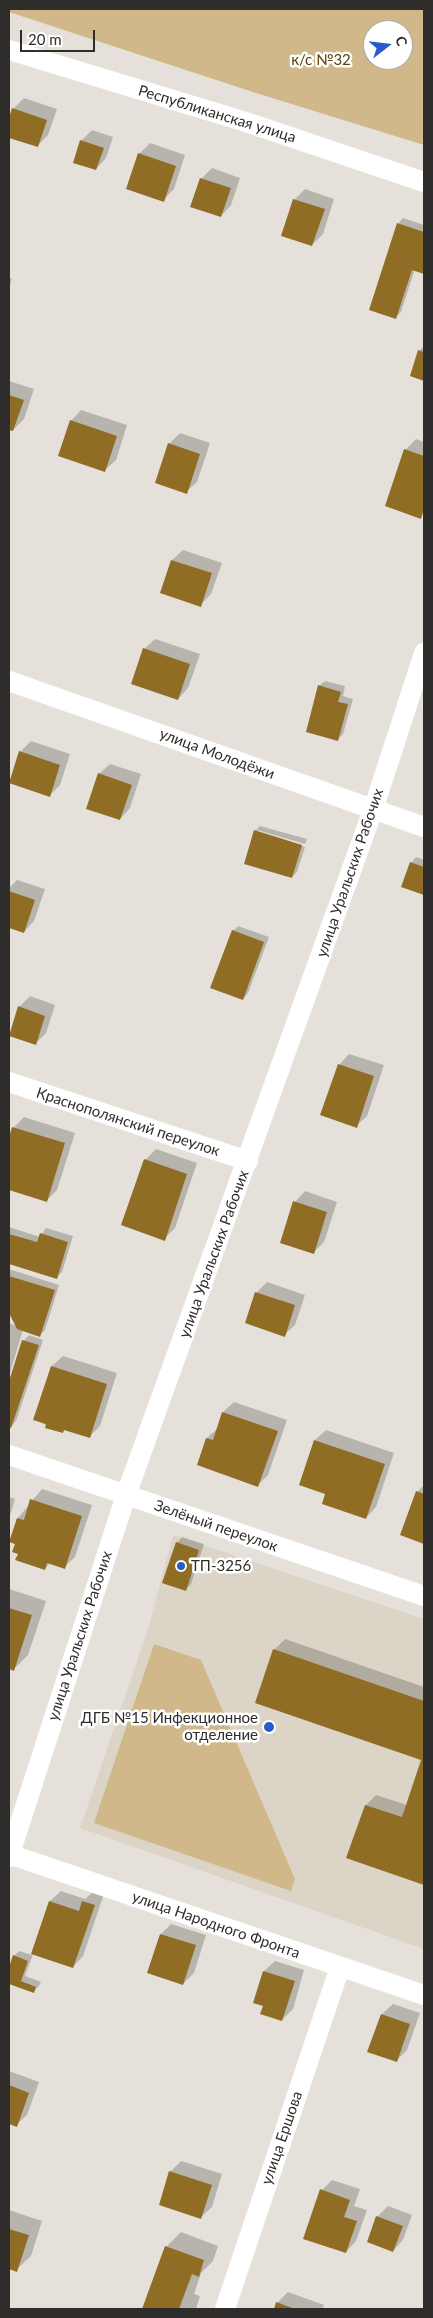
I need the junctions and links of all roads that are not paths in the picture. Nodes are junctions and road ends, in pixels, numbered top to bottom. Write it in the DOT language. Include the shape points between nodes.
graph roads {
  1 [pos="9,50"];
  2 [pos="424,182"];
  3 [pos="424,653"];
  4 [pos="9,681"];
  5 [pos="373,810"];
  6 [pos="424,827"];
  7 [pos="9,1082"];
  8 [pos="248,1161"];
  9 [pos="9,1455"];
  10 [pos="126,1495"];
  11 [pos="424,1596"];
  12 [pos="9,1855"];
  13 [pos="340,1967"];
  14 [pos="424,1995"];
  15 [pos="224,2309"];
  1 -- 2 [label="street, Республиканская улица" via="246,122"];
  3 -- 5 [label="street, улица Уральских Рабочих"];
  4 -- 5 [label="street, улица Молодёжи"];
  5 -- 6 [label="street, улица Молодёжи"];
  5 -- 8 [label="street, улица Уральских Рабочих"];
  7 -- 8 [label="street, Краснополянский переулок"];
  8 -- 10 [label="street, улица Уральских Рабочих"];
  9 -- 10 [label="street, Зелёный переулок"];
  10 -- 11 [label="street, Зелёный переулок"];
  10 -- 12 [label="street, улица Уральских Рабочих"];
  12 -- 13 [label="street, улица Народного Фронта"];
  13 -- 14 [label="street, улица Народного Фронта"];
  13 -- 15 [label="street, улица Ершова"];
}
